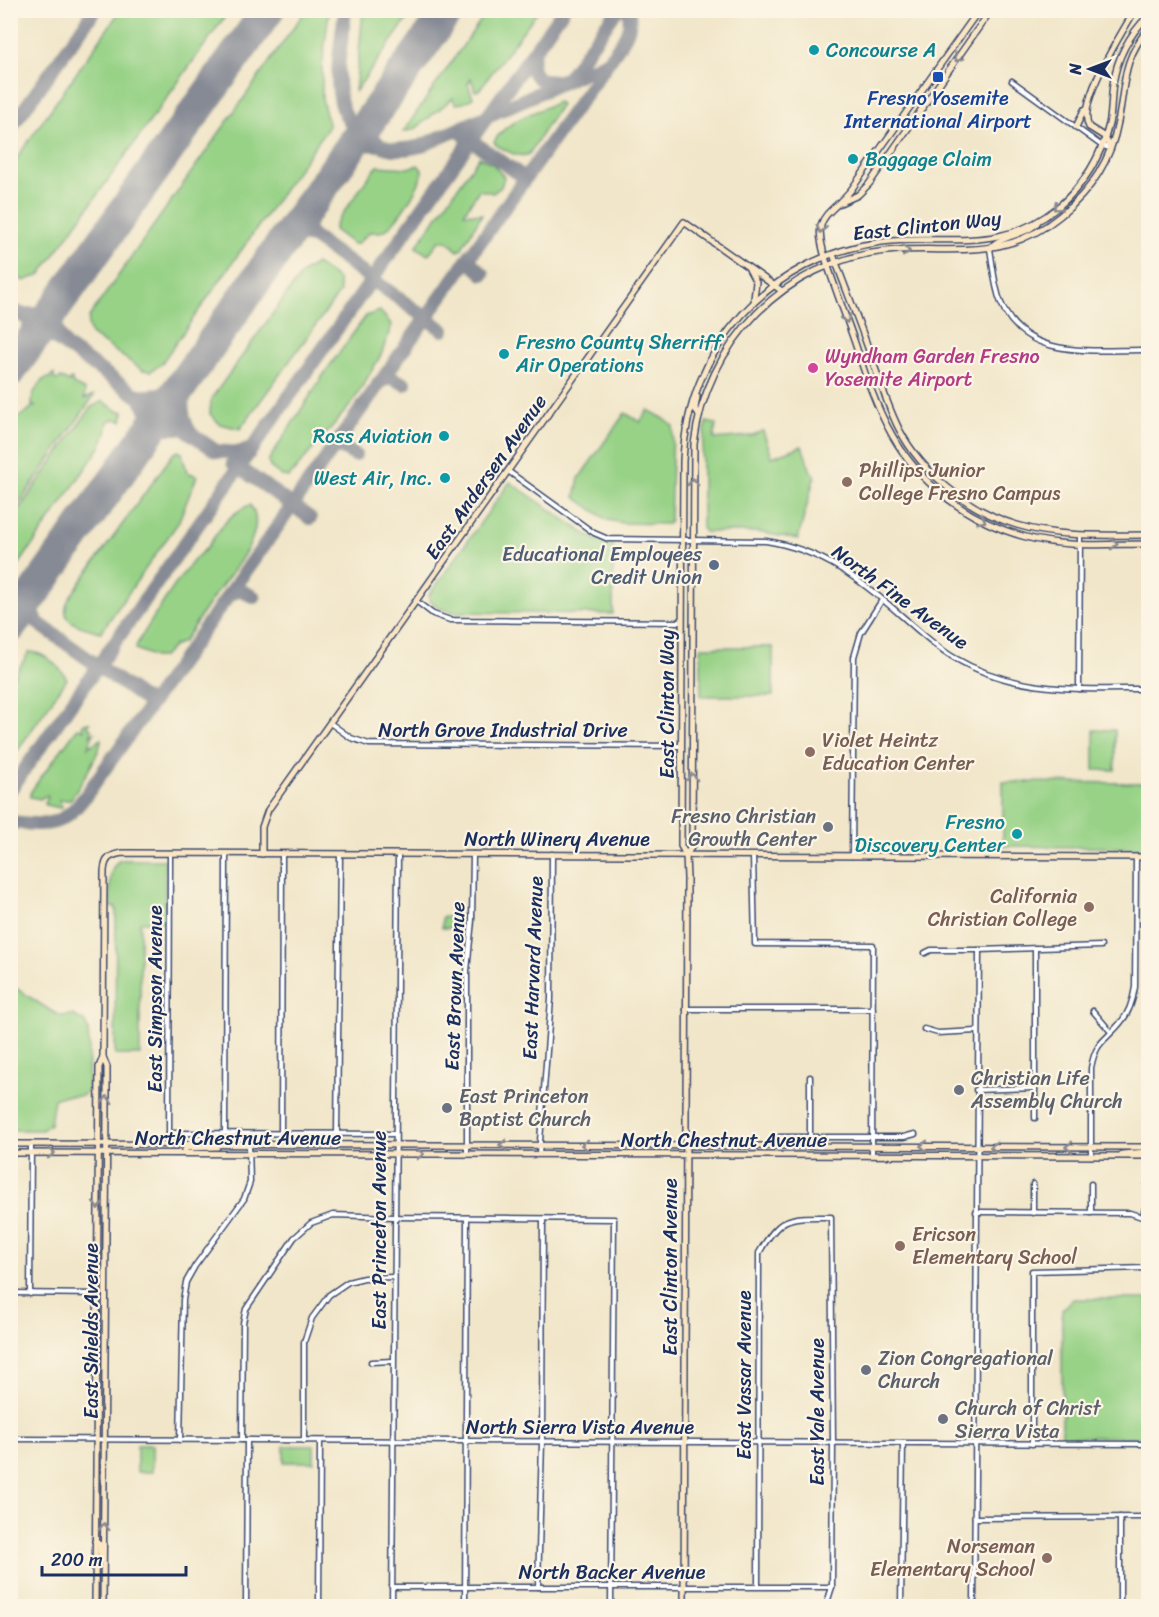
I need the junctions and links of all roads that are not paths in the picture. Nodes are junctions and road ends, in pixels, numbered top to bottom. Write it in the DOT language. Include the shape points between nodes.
graph roads {
  1 [pos="979,10"];
  2 [pos="990,10"];
  3 [pos="1135,10"];
  4 [pos="1149,16"];
  5 [pos="965,29"];
  6 [pos="1149,29"];
  7 [pos="974,35"];
  8 [pos="1012,81"];
  9 [pos="1090,95"];
  10 [pos="1076,128"];
  11 [pos="1105,138"];
  12 [pos="1102,146"];
  13 [pos="1110,148"];
  14 [pos="836,205"];
  15 [pos="1042,218"];
  16 [pos="990,249"];
  17 [pos="833,254"];
  18 [pos="825,257"];
  19 [pos="836,263"];
  20 [pos="828,266"];
  21 [pos="748,267"];
  22 [pos="774,285"];
  23 [pos="782,291"];
  24 [pos="753,302"];
  25 [pos="1149,350"];
  26 [pos="707,364"];
  27 [pos="885,397"];
  28 [pos="876,401"];
  29 [pos="699,417"];
  30 [pos="508,471"];
  31 [pos="1080,535"];
  32 [pos="1149,535"];
  33 [pos="683,540"];
  34 [pos="693,540"];
  35 [pos="1080,543"];
  36 [pos="1149,544"];
  37 [pos="882,600"];
  38 [pos="416,602"];
  39 [pos="682,622"];
  40 [pos="1079,688"];
  41 [pos="1149,689"];
  42 [pos="330,723"];
  43 [pos="682,746"];
  44 [pos="170,854"];
  45 [pos="226,854"];
  46 [pos="262,854"];
  47 [pos="282,854"];
  48 [pos="339,854"];
  49 [pos="398,854"];
  50 [pos="473,854"];
  51 [pos="552,854"];
  52 [pos="686,855"];
  53 [pos="753,855"];
  54 [pos="110,856"];
  55 [pos="852,856"];
  56 [pos="1136,857"];
  57 [pos="1149,857"];
  58 [pos="1101,946"];
  59 [pos="1035,948"];
  60 [pos="979,950"];
  61 [pos="925,953"];
  62 [pos="686,1009"];
  63 [pos="873,1009"];
  64 [pos="1093,1011"];
  65 [pos="924,1029"];
  66 [pos="977,1031"];
  67 [pos="1111,1032"];
  68 [pos="103,1057"];
  69 [pos="810,1077"];
  70 [pos="1035,1088"];
  71 [pos="976,1090"];
  72 [pos="1035,1118"];
  73 [pos="169,1133"];
  74 [pos="225,1133"];
  75 [pos="281,1134"];
  76 [pos="337,1134"];
  77 [pos="394,1134"];
  78 [pos="915,1134"];
  79 [pos="810,1137"];
  80 [pos="872,1137"];
  81 [pos="10,1144"];
  82 [pos="31,1144"];
  83 [pos="99,1144"];
  84 [pos="108,1144"];
  85 [pos="169,1144"];
  86 [pos="249,1144"];
  87 [pos="228,1145"];
  88 [pos="394,1145"];
  89 [pos="467,1145"];
  90 [pos="540,1145"];
  91 [pos="685,1146"];
  92 [pos="775,1146"];
  93 [pos="872,1146"];
  94 [pos="976,1147"];
  95 [pos="1091,1147"];
  96 [pos="1149,1147"];
  97 [pos="10,1153"];
  98 [pos="31,1153"];
  99 [pos="99,1153"];
  100 [pos="107,1153"];
  101 [pos="183,1153"];
  102 [pos="249,1154"];
  103 [pos="394,1154"];
  104 [pos="467,1154"];
  105 [pos="540,1154"];
  106 [pos="1149,1154"];
  107 [pos="685,1155"];
  108 [pos="872,1155"];
  109 [pos="976,1156"];
  110 [pos="1091,1156"];
  111 [pos="1033,1184"];
  112 [pos="1091,1184"];
  113 [pos="1147,1185"];
  114 [pos="976,1212"];
  115 [pos="1033,1212"];
  116 [pos="1091,1213"];
  117 [pos="1143,1215"];
  118 [pos="394,1217"];
  119 [pos="831,1217"];
  120 [pos="467,1218"];
  121 [pos="1149,1218"];
  122 [pos="543,1219"];
  123 [pos="1149,1267"];
  124 [pos="394,1277"];
  125 [pos="10,1293"];
  126 [pos="30,1294"];
  127 [pos="97,1294"];
  128 [pos="106,1294"];
  129 [pos="393,1361"];
  130 [pos="371,1362"];
  131 [pos="10,1439"];
  132 [pos="96,1440"];
  133 [pos="105,1440"];
  134 [pos="180,1440"];
  135 [pos="245,1440"];
  136 [pos="304,1441"];
  137 [pos="320,1441"];
  138 [pos="393,1441"];
  139 [pos="466,1442"];
  140 [pos="542,1442"];
  141 [pos="613,1442"];
  142 [pos="685,1442"];
  143 [pos="760,1443"];
  144 [pos="833,1443"];
  145 [pos="903,1443"];
  146 [pos="975,1443"];
  147 [pos="1032,1444"];
  148 [pos="1149,1444"];
  149 [pos="1120,1517"];
  150 [pos="1149,1517"];
  151 [pos="975,1518"];
  152 [pos="95,1541"];
  153 [pos="104,1579"];
  154 [pos="758,1586"];
  155 [pos="392,1587"];
  156 [pos="465,1587"];
  157 [pos="538,1587"];
  158 [pos="611,1587"];
  159 [pos="684,1587"];
  160 [pos="831,1587"];
  161 [pos="94,1606"];
  162 [pos="104,1606"];
  163 [pos="246,1606"];
  164 [pos="319,1606"];
  165 [pos="392,1606"];
  166 [pos="465,1606"];
  167 [pos="611,1606"];
  168 [pos="684,1606"];
  169 [pos="826,1606"];
  170 [pos="901,1606"];
  171 [pos="974,1606"];
  172 [pos="1120,1606"];
  1 -- 5 [label="main road"];
  2 -- 7 [label="main road"];
  3 -- 9 [label="main road"];
  4 -- 11 [label="main road, East Clinton Way" via="1134,33 1120,60"];
  5 -- 7 [label="main road"];
  5 -- 14 [label="main road" via="851,190"];
  6 -- 13 [label="main road, East Clinton Way" via="1125,70 1119,121"];
  7 -- 14 [label="main road, one-way" via="869,184 858,195"];
  8 -- 10 [label="street"];
  9 -- 10 [label="main road"];
  9 -- 11 [label="main road" via="1087,123"];
  10 -- 12 [label="street"];
  11 -- 12 [label="main road, East Clinton Way"];
  11 -- 13 [label="main road"];
  12 -- 13 [label="street"];
  12 -- 15 [label="main road, East Clinton Way, one-way" via="1076,188"];
  13 -- 16 [label="main road, East Clinton Way" via="1094,181 1061,215 1029,236"];
  14 -- 18 [label="main road, one-way" via="819,229"];
  15 -- 16 [label="main road" via="1033,228 997,241"];
  15 -- 17 [label="main road, East Clinton Way" via="987,239 887,242"];
  19 -- 16 [label="main road, East Clinton Way, one-way" via="886,252"];
  16 -- 25 [label="street" via="1001,304 1024,335 1063,349"];
  17 -- 18 [label="main road, East Clinton Way"];
  17 -- 19 [label="main road"];
  18 -- 20 [label="main road"];
  18 -- 22 [label="main road, East Clinton Way"];
  19 -- 20 [label="main road, East Clinton Way"];
  19 -- 27 [label="main road"];
  20 -- 23 [label="main road, East Clinton Way"];
  20 -- 28 [label="main road, one-way"];
  21 -- 22 [label="main road, East Andersen Avenue"];
  21 -- 24 [label="main road" via="756,282"];
  21 -- 30 [label="main road, East Andersen Avenue" via="684,222"];
  22 -- 23 [label="main road, East Andersen Avenue"];
  22 -- 24 [label="main road, East Clinton Way"];
  23 -- 29 [label="main road, East Clinton Way" via="754,315 727,349 711,379"];
  24 -- 26 [label="main road, East Clinton Way"];
  26 -- 29 [label="main road" via="696,403"];
  26 -- 33 [label="main road, East Clinton Way" via="693,398 686,430"];
  27 -- 28 [label="main road"];
  27 -- 31 [label="main road" via="916,456 960,497 1016,525"];
  28 -- 35 [label="main road, one-way" via="909,460 953,503 990,524 1027,537"];
  34 -- 29 [label="main road, East Clinton Way, one-way" via="694,444"];
  30 -- 33 [label="street, North Fine Avenue" via="600,536 617,540"];
  30 -- 38 [label="main road, East Andersen Avenue"];
  31 -- 32 [label="main road"];
  31 -- 35 [label="street"];
  33 -- 34 [label="street, North Fine Avenue"];
  33 -- 39 [label="main road, East Clinton Way"];
  34 -- 37 [label="street, North Fine Avenue" via="789,544 837,565"];
  52 -- 34 [label="main road, East Clinton Way, one-way" via="692,846"];
  35 -- 36 [label="main road, one-way"];
  35 -- 40 [label="street"];
  37 -- 40 [label="street, North Fine Avenue" via="944,651 981,671 1027,685"];
  37 -- 55 [label="street" via="861,633 854,657"];
  38 -- 39 [label="street" via="453,621"];
  38 -- 42 [label="main road, East Andersen Avenue"];
  39 -- 43 [label="main road, East Clinton Way"];
  40 -- 41 [label="street, North Fine Avenue"];
  42 -- 43 [label="street, North Grove Industrial Drive" via="351,738 369,744"];
  42 -- 46 [label="main road, East Andersen Avenue" via="268,810 262,827"];
  43 -- 52 [label="main road, East Clinton Way" via="681,846"];
  44 -- 45 [label="main road, North Winery Avenue"];
  44 -- 54 [label="main road, North Winery Avenue"];
  44 -- 73 [label="street, East Simpson Avenue"];
  45 -- 46 [label="main road, North Winery Avenue"];
  45 -- 74 [label="street"];
  46 -- 47 [label="main road, North Winery Avenue"];
  47 -- 48 [label="main road, North Winery Avenue"];
  47 -- 75 [label="street"];
  48 -- 49 [label="main road, North Winery Avenue"];
  48 -- 76 [label="street"];
  49 -- 50 [label="main road, North Winery Avenue"];
  49 -- 77 [label="street, East Princeton Avenue"];
  50 -- 51 [label="main road, North Winery Avenue"];
  50 -- 89 [label="street, East Brown Avenue" via="467,971"];
  51 -- 52 [label="main road, North Winery Avenue"];
  51 -- 90 [label="street, East Harvard Avenue" via="551,999"];
  52 -- 53 [label="main road, North Winery Avenue"];
  52 -- 62 [label="main road, East Clinton Avenue"];
  53 -- 55 [label="main road, North Winery Avenue"];
  53 -- 63 [label="street" via="756,944 873,945"];
  54 -- 68 [label="main road, East Shields Avenue" via="104,871"];
  55 -- 56 [label="main road, North Winery Avenue"];
  56 -- 57 [label="main road, North Winery Avenue"];
  56 -- 67 [label="street" via="1135,987 1126,1016"];
  58 -- 59 [label="street"];
  59 -- 60 [label="street"];
  59 -- 70 [label="street"];
  60 -- 61 [label="street"];
  60 -- 66 [label="street"];
  62 -- 63 [label="street"];
  62 -- 91 [label="main road, East Clinton Avenue"];
  63 -- 80 [label="street"];
  64 -- 67 [label="street"];
  65 -- 66 [label="street" via="938,1033"];
  66 -- 71 [label="street"];
  67 -- 95 [label="street" via="1097,1046 1092,1062"];
  68 -- 83 [label="main road, East Shields Avenue" via="99,1068"];
  84 -- 68 [label="main road, East Shields Avenue, one-way" via="107,1066"];
  69 -- 79 [label="street"];
  70 -- 71 [label="street"];
  70 -- 72 [label="street"];
  71 -- 94 [label="street"];
  73 -- 74 [label="street"];
  73 -- 85 [label="street, East Simpson Avenue"];
  74 -- 75 [label="street"];
  75 -- 76 [label="street"];
  76 -- 77 [label="street"];
  77 -- 88 [label="street, East Princeton Avenue"];
  78 -- 80 [label="street, North Chestnut Avenue"];
  79 -- 80 [label="street, North Chestnut Avenue"];
  79 -- 92 [label="street, North Chestnut Avenue" via="777,1137"];
  80 -- 93 [label="street"];
  81 -- 82 [label="main road, North Chestnut Avenue"];
  82 -- 83 [label="main road, North Chestnut Avenue"];
  82 -- 98 [label="street"];
  83 -- 84 [label="main road, North Chestnut Avenue"];
  83 -- 99 [label="main road, East Shields Avenue"];
  84 -- 85 [label="main road, North Chestnut Avenue"];
  84 -- 100 [label="main road, East Shields Avenue"];
  85 -- 87 [label="main road, North Chestnut Avenue"];
  86 -- 87 [label="main road, North Chestnut Avenue"];
  86 -- 88 [label="main road, North Chestnut Avenue"];
  86 -- 102 [label="street"];
  87 -- 101 [label="main road" via="186,1148"];
  88 -- 89 [label="main road, North Chestnut Avenue"];
  88 -- 103 [label="street, East Princeton Avenue"];
  90 -- 89 [label="main road, North Chestnut Avenue, one-way"];
  89 -- 104 [label="street, East Brown Avenue"];
  91 -- 90 [label="main road, North Chestnut Avenue, one-way"];
  90 -- 105 [label="street, East Harvard Avenue"];
  91 -- 92 [label="main road, North Chestnut Avenue"];
  91 -- 107 [label="main road, East Clinton Avenue"];
  92 -- 93 [label="main road, North Chestnut Avenue"];
  94 -- 93 [label="main road, North Chestnut Avenue, one-way"];
  93 -- 108 [label="street"];
  95 -- 94 [label="main road, North Chestnut Avenue, one-way"];
  94 -- 109 [label="street"];
  95 -- 96 [label="main road, North Chestnut Avenue"];
  95 -- 110 [label="street"];
  97 -- 98 [label="main road, North Chestnut Avenue"];
  98 -- 99 [label="main road, North Chestnut Avenue, one-way"];
  98 -- 126 [label="street"];
  99 -- 100 [label="main road, North Chestnut Avenue"];
  99 -- 127 [label="main road, East Shields Avenue, one-way"];
  100 -- 101 [label="main road, North Chestnut Avenue"];
  100 -- 128 [label="main road, East Shields Avenue"];
  101 -- 102 [label="main road, North Chestnut Avenue"];
  102 -- 103 [label="main road, North Chestnut Avenue"];
  102 -- 134 [label="street" via="250,1182 244,1200 186,1282"];
  103 -- 104 [label="main road, North Chestnut Avenue, one-way"];
  103 -- 118 [label="street, East Princeton Avenue"];
  104 -- 105 [label="main road, North Chestnut Avenue"];
  105 -- 107 [label="main road, North Chestnut Avenue"];
  106 -- 110 [label="main road, North Chestnut Avenue"];
  107 -- 108 [label="main road, North Chestnut Avenue"];
  107 -- 142 [label="main road, East Clinton Avenue"];
  108 -- 109 [label="main road, North Chestnut Avenue"];
  109 -- 110 [label="main road, North Chestnut Avenue"];
  109 -- 114 [label="street"];
  111 -- 115 [label="street"];
  112 -- 116 [label="street"];
  113 -- 117 [label="street"];
  114 -- 115 [label="street"];
  114 -- 146 [label="street"];
  115 -- 116 [label="street"];
  116 -- 117 [label="street"];
  117 -- 121 [label="street"];
  118 -- 120 [label="street"];
  118 -- 124 [label="street, East Princeton Avenue"];
  118 -- 135 [label="street" via="333,1215 311,1223 294,1238 252,1300 243,1323"];
  119 -- 143 [label="street, East Vassar Avenue" via="792,1217 769,1236 759,1253"];
  119 -- 144 [label="street, East Yale Avenue"];
  120 -- 122 [label="street"];
  120 -- 139 [label="street"];
  122 -- 140 [label="street"];
  122 -- 141 [label="street" via="614,1219"];
  123 -- 147 [label="street" via="1032,1270"];
  124 -- 129 [label="street, East Princeton Avenue"];
  124 -- 136 [label="street" via="348,1282 329,1295 312,1318 304,1342"];
  125 -- 126 [label="street"];
  126 -- 127 [label="street"];
  127 -- 128 [label="street"];
  127 -- 132 [label="main road, East Shields Avenue"];
  128 -- 133 [label="main road, East Shields Avenue"];
  129 -- 130 [label="street"];
  129 -- 138 [label="street, East Princeton Avenue"];
  131 -- 132 [label="street, North Sierra Vista Avenue"];
  132 -- 133 [label="street, North Sierra Vista Avenue"];
  132 -- 152 [label="main road, East Shields Avenue"];
  133 -- 134 [label="street, North Sierra Vista Avenue"];
  153 -- 133 [label="main road, East Shields Avenue, one-way"];
  134 -- 135 [label="street, North Sierra Vista Avenue"];
  135 -- 136 [label="street, North Sierra Vista Avenue"];
  135 -- 163 [label="street"];
  136 -- 137 [label="street, North Sierra Vista Avenue"];
  137 -- 138 [label="street, North Sierra Vista Avenue"];
  137 -- 164 [label="street"];
  138 -- 139 [label="street, North Sierra Vista Avenue"];
  138 -- 155 [label="street, East Princeton Avenue"];
  139 -- 140 [label="street, North Sierra Vista Avenue"];
  139 -- 156 [label="street"];
  140 -- 141 [label="street, North Sierra Vista Avenue"];
  140 -- 157 [label="street"];
  141 -- 142 [label="street, North Sierra Vista Avenue"];
  141 -- 158 [label="street"];
  142 -- 143 [label="street, North Sierra Vista Avenue"];
  142 -- 159 [label="main road, East Clinton Avenue"];
  143 -- 144 [label="street, North Sierra Vista Avenue"];
  143 -- 154 [label="street, East Vassar Avenue"];
  144 -- 145 [label="street, North Sierra Vista Avenue"];
  144 -- 160 [label="street, East Yale Avenue"];
  145 -- 146 [label="street, North Sierra Vista Avenue"];
  145 -- 170 [label="street"];
  146 -- 147 [label="street, North Sierra Vista Avenue"];
  146 -- 151 [label="street"];
  147 -- 148 [label="street, North Sierra Vista Avenue"];
  149 -- 150 [label="street"];
  149 -- 151 [label="street"];
  149 -- 172 [label="street"];
  151 -- 171 [label="street"];
  152 -- 153 [label="main road" via="100,1545"];
  152 -- 161 [label="main road, East Shields Avenue"];
  153 -- 162 [label="main road, East Shields Avenue"];
  154 -- 159 [label="street, North Backer Avenue"];
  154 -- 160 [label="street, North Backer Avenue"];
  155 -- 156 [label="street, North Backer Avenue"];
  155 -- 165 [label="street, East Princeton Avenue"];
  156 -- 157 [label="street, North Backer Avenue"];
  156 -- 166 [label="street"];
  157 -- 158 [label="street, North Backer Avenue"];
  158 -- 159 [label="street, North Backer Avenue"];
  158 -- 167 [label="street"];
  159 -- 168 [label="main road, East Clinton Avenue"];
  160 -- 169 [label="street, East Yale Avenue"];
}
